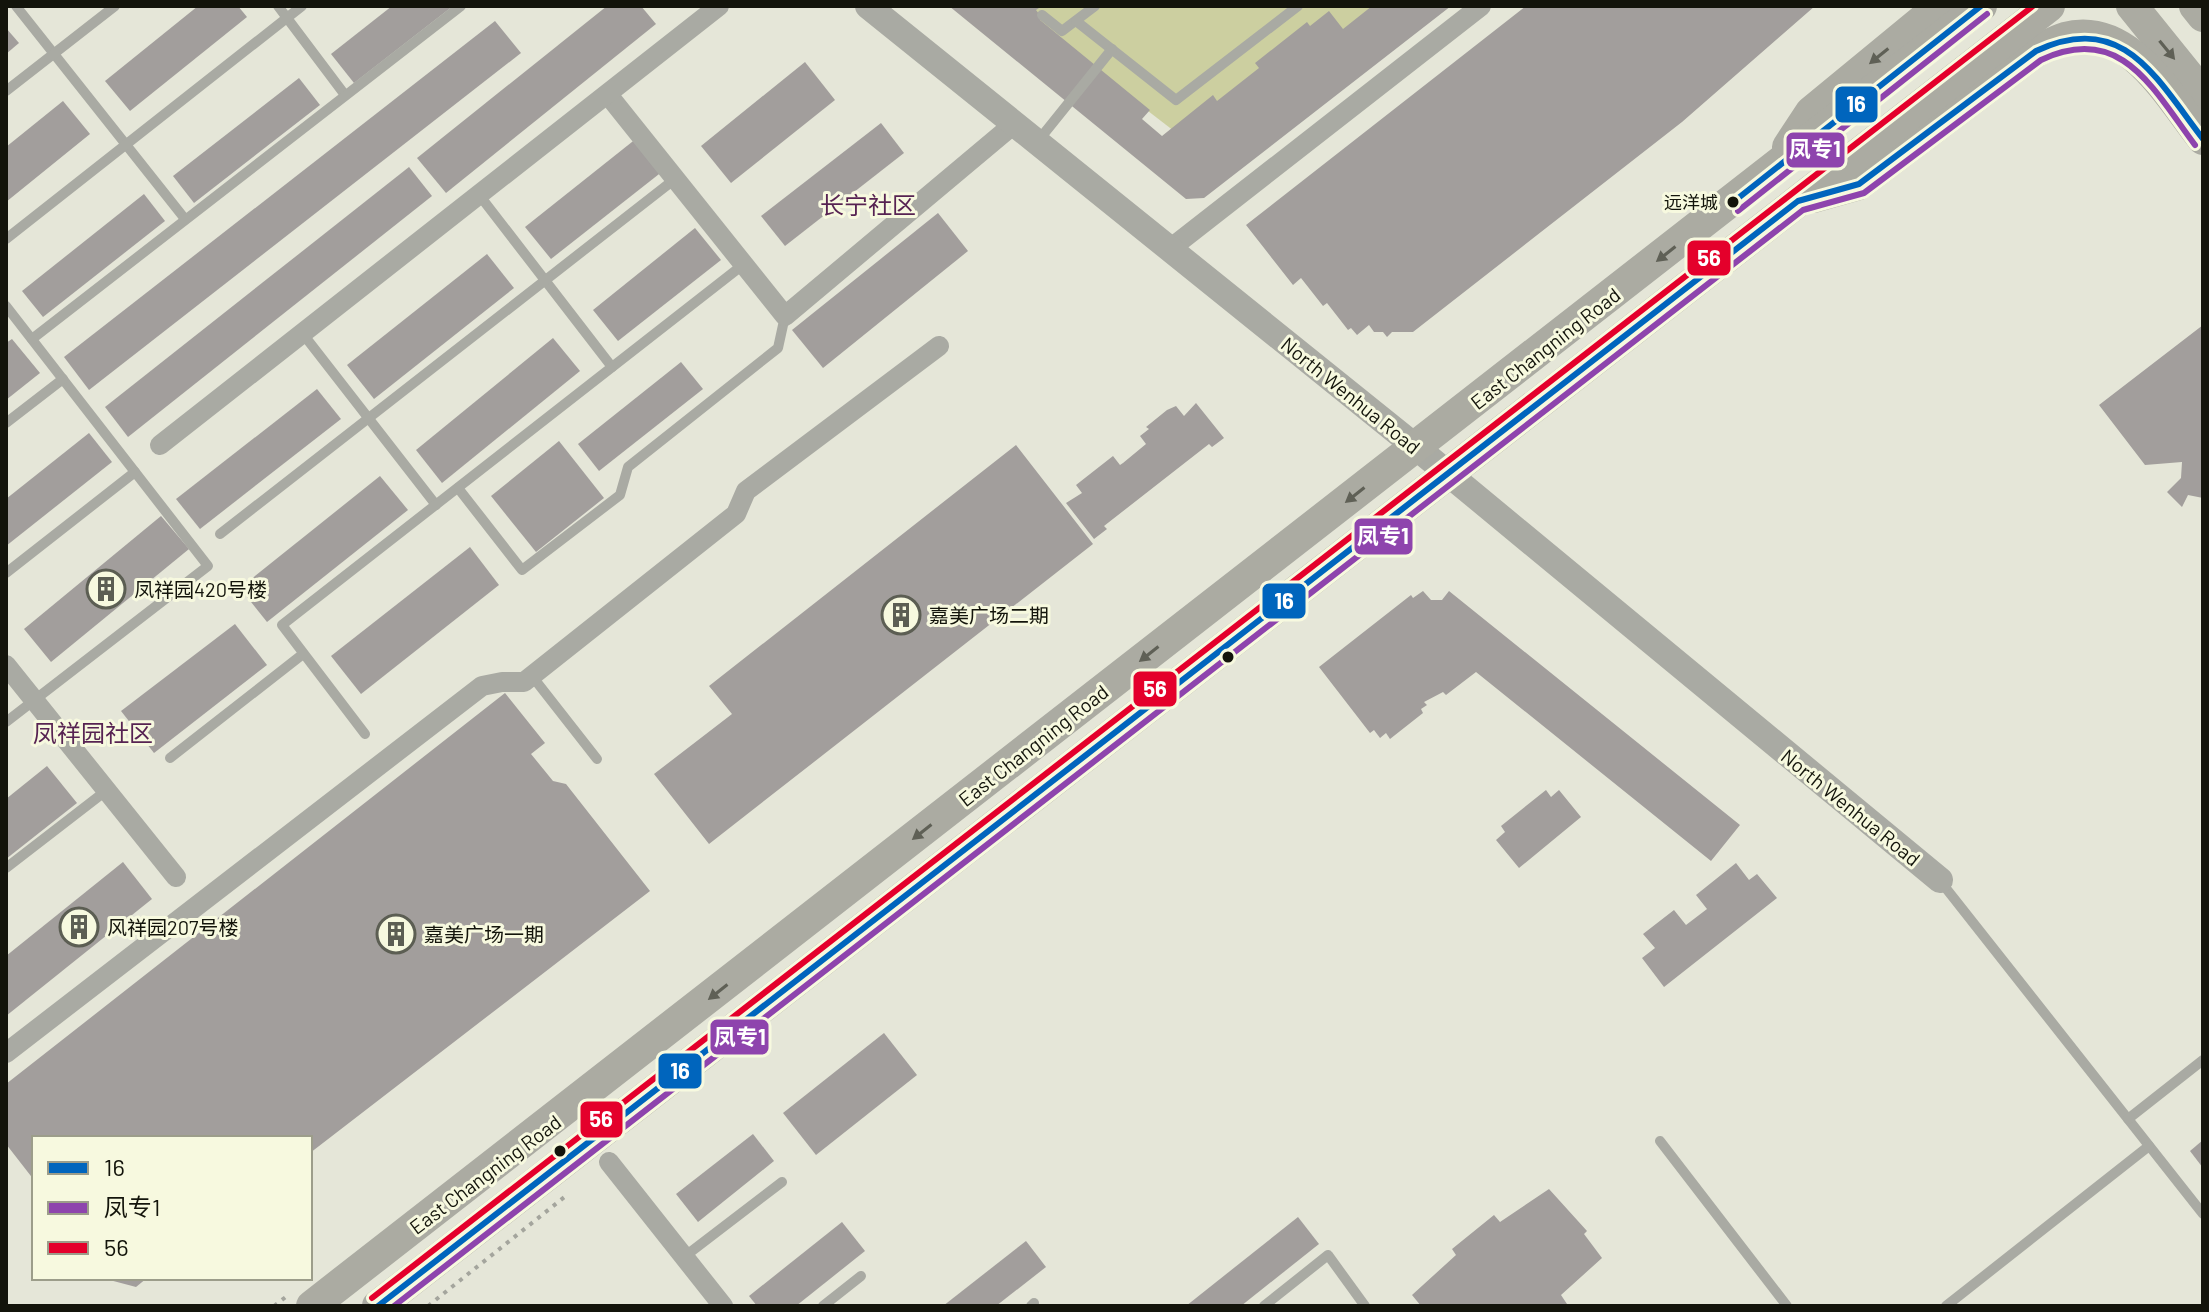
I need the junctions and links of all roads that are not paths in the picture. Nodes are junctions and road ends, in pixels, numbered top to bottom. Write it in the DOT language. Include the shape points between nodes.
graph roads {
  1 [pos="16,6"];
  2 [pos="115,6"];
  3 [pos="278,6"];
  4 [pos="302,6"];
  5 [pos="461,6"];
  6 [pos="719,6"];
  7 [pos="868,6"];
  8 [pos="1095,6"];
  9 [pos="1298,6"];
  10 [pos="1481,6"];
  11 [pos="1940,6"];
  12 [pos="1981,6"];
  13 [pos="2049,6"];
  14 [pos="2132,6"];
  15 [pos="2195,6"];
  16 [pos="1042,15"];
  17 [pos="2203,16"];
  18 [pos="287,18"];
  19 [pos="1076,21"];
  20 [pos="1112,49"];
  21 [pos="52,55"];
  22 [pos="6,91"];
  23 [pos="2203,94"];
  24 [pos="345,95"];
  25 [pos="609,96"];
  26 [pos="1014,124"];
  27 [pos="2203,139"];
  28 [pos="1037,142"];
  29 [pos="126,145"];
  30 [pos="1772,172"];
  31 [pos="675,179"];
  32 [pos="480,196"];
  33 [pos="1798,201"];
  34 [pos="185,219"];
  35 [pos="6,239"];
  36 [pos="1170,249"];
  37 [pos="744,264"];
  38 [pos="545,281"];
  39 [pos="6,306"];
  40 [pos="785,316"];
  41 [pos="303,334"];
  42 [pos="32,339"];
  43 [pos="939,346"];
  44 [pos="612,367"];
  45 [pos="63,379"];
  46 [pos="369,418"];
  47 [pos="6,423"];
  48 [pos="160,445"];
  49 [pos="1417,448"];
  50 [pos="135,472"];
  51 [pos="1448,475"];
  52 [pos="458,488"];
  53 [pos="436,505"];
  54 [pos="220,534"];
  55 [pos="6,573"];
  56 [pos="303,654"];
  57 [pos="6,665"];
  58 [pos="532,676"];
  59 [pos="34,700"];
  60 [pos="6,722"];
  61 [pos="365,734"];
  62 [pos="170,758"];
  63 [pos="597,759"];
  64 [pos="107,790"];
  65 [pos="6,868"];
  66 [pos="176,877"];
  67 [pos="1940,880"];
  68 [pos="6,1053"];
  69 [pos="2203,1060"];
  70 [pos="2128,1119"];
  71 [pos="1660,1141"];
  72 [pos="2149,1146"];
  73 [pos="609,1162"];
  74 [pos="782,1182"];
  75 [pos="2203,1214"];
  76 [pos="684,1257"];
  77 [pos="861,1276"];
  78 [pos="312,1306"];
  79 [pos="378,1306"];
  80 [pos="723,1306"];
  81 [pos="823,1306"];
  82 [pos="1264,1306"];
  83 [pos="1365,1306"];
  84 [pos="1787,1306"];
  85 [pos="1946,1306"];
  1 -- 21 [label="lane"];
  2 -- 21 [label="lane"];
  3 -- 18 [label="lane"];
  4 -- 18 [label="lane"];
  5 -- 24 [label="lane"];
  6 -- 25 [label="street"];
  7 -- 26 [label="street, North Wenhua Road"];
  8 -- 19 [label="lane"];
  9 -- 20 [label="lane" via="1176,100"];
  10 -- 36 [label="street"];
  11 -- 30 [label="main road, one-way" via="1811,112"];
  12 -- 30 [label="main road, East Changning Road"];
  13 -- 33 [label="main road, East Changning Road"];
  14 -- 23 [label="main road, one-way"];
  15 -- 17 [label="main road"];
  16 -- 19 [label="lane" via="1062,31"];
  18 -- 24 [label="lane"];
  18 -- 29 [label="lane"];
  19 -- 20 [label="lane"];
  20 -- 28 [label="lane"];
  21 -- 22 [label="lane"];
  21 -- 29 [label="lane"];
  24 -- 34 [label="lane"];
  25 -- 31 [label="street"];
  25 -- 32 [label="street"];
  26 -- 28 [label="street, North Wenhua Road"];
  26 -- 40 [label="street"];
  27 -- 33 [label="main road" via="2130,52 2114,43 2066,37 2036,51 1859,184"];
  28 -- 36 [label="street, North Wenhua Road"];
  29 -- 34 [label="lane"];
  29 -- 35 [label="lane"];
  30 -- 49 [label="main road, East Changning Road, one-way"];
  31 -- 37 [label="street"];
  31 -- 38 [label="lane"];
  32 -- 38 [label="lane"];
  32 -- 41 [label="street"];
  33 -- 51 [label="main road, East Changning Road"];
  34 -- 42 [label="lane"];
  36 -- 49 [label="street, North Wenhua Road"];
  37 -- 40 [label="street"];
  37 -- 44 [label="lane"];
  38 -- 44 [label="lane"];
  38 -- 46 [label="lane"];
  39 -- 42 [label="lane"];
  40 -- 52 [label="lane" via="778,348 628,467 620,495 522,570"];
  41 -- 46 [label="lane"];
  41 -- 48 [label="street"];
  42 -- 45 [label="lane"];
  43 -- 58 [label="street" via="746,491 736,514"];
  44 -- 52 [label="lane"];
  45 -- 47 [label="lane"];
  45 -- 50 [label="lane"];
  46 -- 53 [label="lane"];
  46 -- 54 [label="lane"];
  49 -- 51 [label="street, North Wenhua Road"];
  49 -- 78 [label="main road, East Changning Road, one-way"];
  50 -- 55 [label="lane"];
  50 -- 59 [label="lane" via="208,566"];
  51 -- 67 [label="street, North Wenhua Road"];
  51 -- 79 [label="main road, East Changning Road"];
  52 -- 53 [label="lane"];
  53 -- 56 [label="lane" via="282,625"];
  56 -- 61 [label="lane"];
  56 -- 62 [label="lane"];
  57 -- 59 [label="street"];
  58 -- 63 [label="lane"];
  58 -- 68 [label="street" via="524,682 482,686"];
  59 -- 60 [label="lane"];
  59 -- 64 [label="street"];
  64 -- 65 [label="lane"];
  64 -- 66 [label="street"];
  67 -- 70 [label="lane"];
  69 -- 70 [label="lane"];
  70 -- 72 [label="lane"];
  71 -- 84 [label="lane"];
  72 -- 75 [label="lane"];
  72 -- 85 [label="lane"];
  73 -- 76 [label="street"];
  74 -- 76 [label="lane"];
  76 -- 80 [label="street"];
  77 -- 81 [label="lane"];
  82 -- 83 [label="lane" via="1328,1255"];
}
